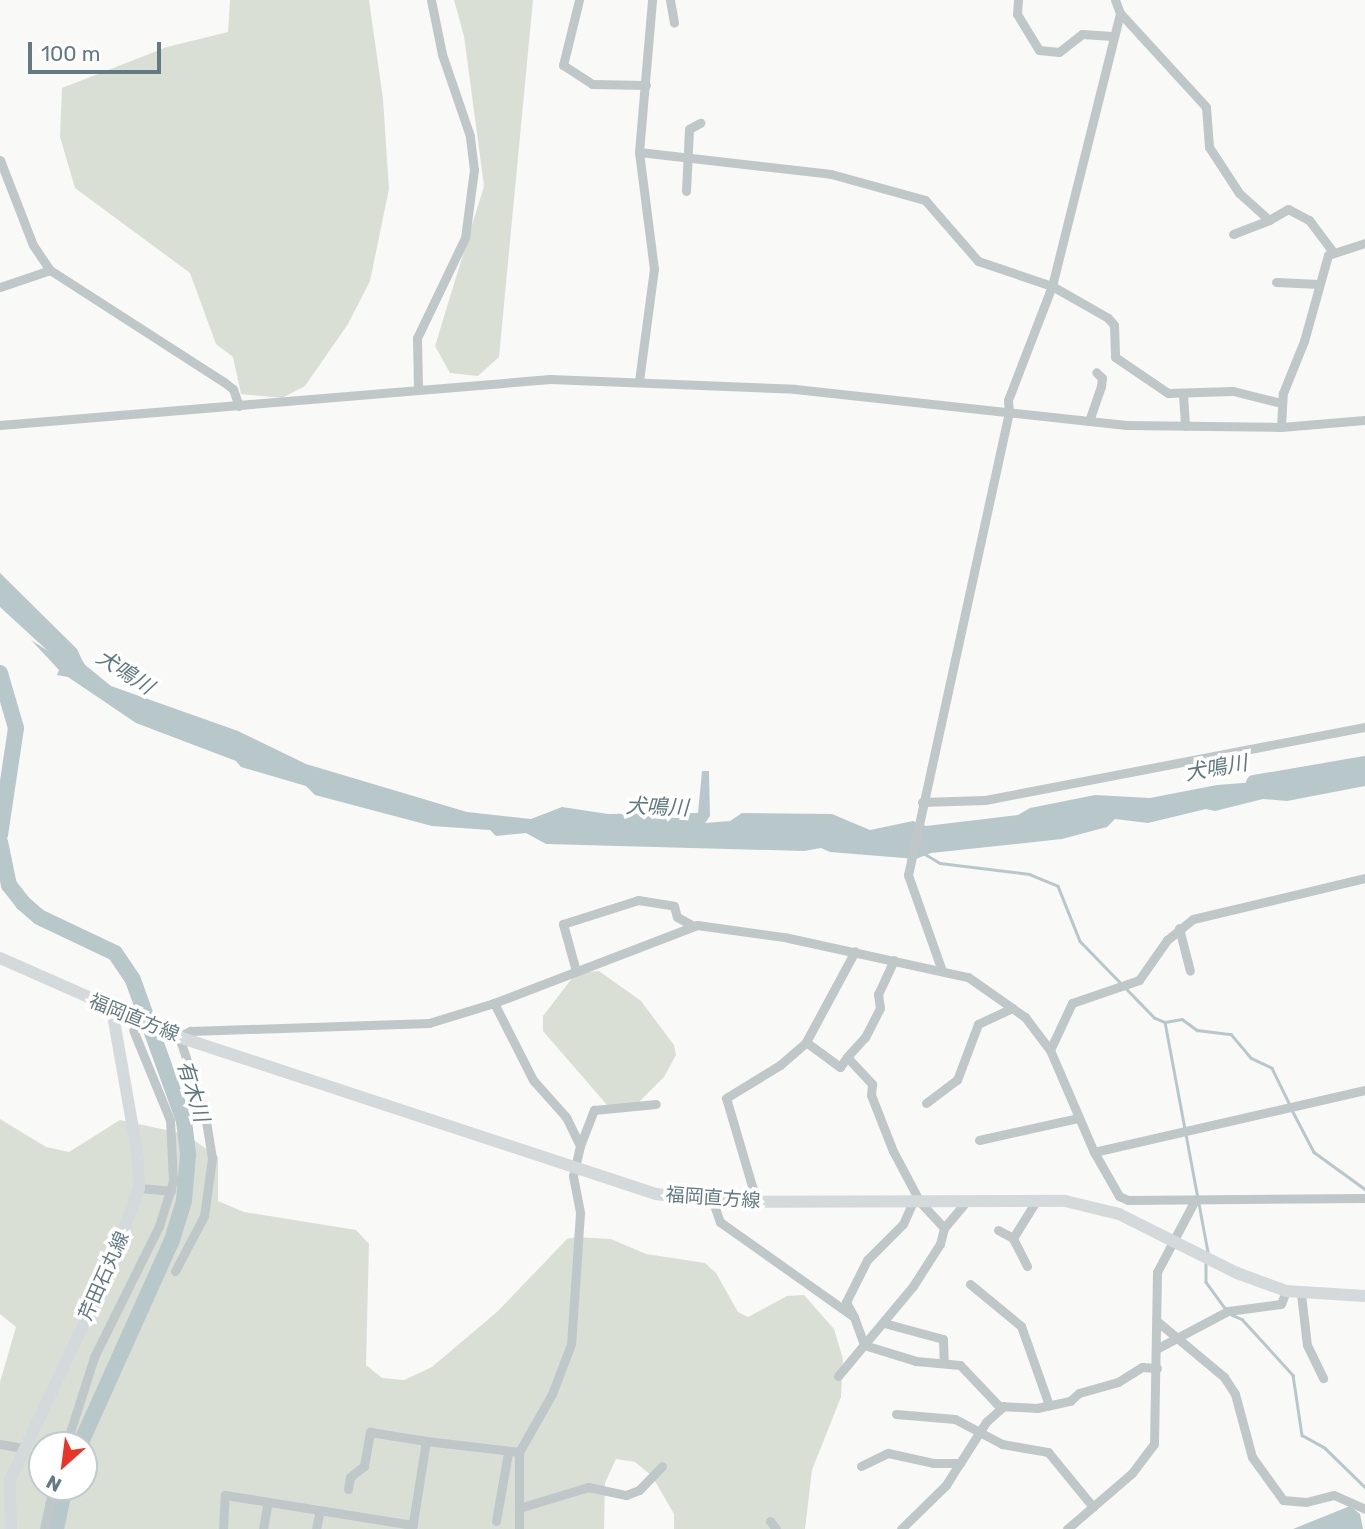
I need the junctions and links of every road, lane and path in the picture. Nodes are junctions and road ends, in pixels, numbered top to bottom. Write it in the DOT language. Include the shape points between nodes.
graph roads {
  1 [pos="431,0"];
  2 [pos="579,0"];
  3 [pos="652,0"];
  4 [pos="670,0"];
  5 [pos="1018,0"];
  6 [pos="1115,0"];
  7 [pos="1120,13"];
  8 [pos="674,23"];
  9 [pos="1112,36"];
  10 [pos="646,85"];
  11 [pos="700,123"];
  12 [pos="639,152"];
  13 [pos="688,157"];
  14 [pos="0,160"];
  15 [pos="686,191"];
  16 [pos="1269,220"];
  17 [pos="1233,234"];
  18 [pos="1365,243"];
  19 [pos="1333,252"];
  20 [pos="50,270"];
  21 [pos="1276,282"];
  22 [pos="1318,284"];
  23 [pos="1052,286"];
  24 [pos="0,287"];
  25 [pos="1096,372"];
  26 [pos="639,381"];
  27 [pos="418,389"];
  28 [pos="1183,395"];
  29 [pos="1281,403"];
  30 [pos="239,406"];
  31 [pos="1009,412"];
  32 [pos="1365,419"];
  33 [pos="1089,421"];
  34 [pos="0,425"];
  35 [pos="1185,426"];
  36 [pos="1281,427"];
  37 [pos="1365,727"];
  38 [pos="922,802"];
  39 [pos="1365,878"];
  40 [pos="694,926"];
  41 [pos="1180,929"];
  42 [pos="855,951"];
  43 [pos="0,958"];
  44 [pos="894,960"];
  45 [pos="941,968"];
  46 [pos="576,971"];
  47 [pos="1190,971"];
  48 [pos="494,1003"];
  49 [pos="1013,1008"];
  50 [pos="112,1010"];
  51 [pos="131,1024"];
  52 [pos="175,1036"];
  53 [pos="806,1042"];
  54 [pos="1050,1050"];
  55 [pos="847,1057"];
  56 [pos="1365,1090"];
  57 [pos="926,1103"];
  58 [pos="656,1104"];
  59 [pos="1078,1118"];
  60 [pos="978,1140"];
  61 [pos="580,1146"];
  62 [pos="1094,1152"];
  63 [pos="575,1168"];
  64 [pos="139,1188"];
  65 [pos="171,1191"];
  66 [pos="1365,1199"];
  67 [pos="1195,1200"];
  68 [pos="967,1201"];
  69 [pos="1036,1201"];
  70 [pos="713,1202"];
  71 [pos="917,1202"];
  72 [pos="757,1203"];
  73 [pos="944,1228"];
  74 [pos="998,1230"];
  75 [pos="1013,1238"];
  76 [pos="1173,1241"];
  77 [pos="1027,1266"];
  78 [pos="176,1271"];
  79 [pos="970,1284"];
  80 [pos="1286,1291"];
  81 [pos="1301,1294"];
  82 [pos="1365,1296"];
  83 [pos="87,1315"];
  84 [pos="854,1317"];
  85 [pos="1158,1322"];
  86 [pos="884,1323"];
  87 [pos="108,1326"];
  88 [pos="1179,1339"];
  89 [pos="864,1345"];
  90 [pos="1158,1348"];
  91 [pos="944,1363"];
  92 [pos="1157,1368"];
  93 [pos="838,1376"];
  94 [pos="1323,1378"];
  95 [pos="1049,1405"];
  96 [pos="1004,1406"];
  97 [pos="896,1414"];
  98 [pos="71,1431"];
  99 [pos="980,1432"];
  100 [pos="426,1440"];
  101 [pos="0,1444"];
  102 [pos="23,1448"];
  103 [pos="519,1451"];
  104 [pos="508,1453"];
  105 [pos="960,1463"];
  106 [pos="662,1466"];
  107 [pos="860,1466"];
  108 [pos="348,1489"];
  109 [pos="50,1501"];
  110 [pos="268,1502"];
  111 [pos="1093,1507"];
  112 [pos="519,1508"];
  113 [pos="1365,1509"];
  114 [pos="320,1510"];
  115 [pos="363,1516"];
  116 [pos="496,1521"];
  117 [pos="413,1527"];
  118 [pos="11,1529"];
  119 [pos="44,1529"];
  120 [pos="223,1529"];
  121 [pos="263,1529"];
  122 [pos="316,1529"];
  123 [pos="361,1529"];
  124 [pos="519,1529"];
  125 [pos="901,1529"];
  126 [pos="1067,1529"];
  1 -- 27 [label="street" via="442,54 470,136 474,170 465,237 417,338"];
  2 -- 10 [label="street" via="563,65 592,84"];
  3 -- 10 [label="street"];
  4 -- 8 [label="street"];
  5 -- 9 [label="street" via="1017,14 1039,50 1059,52 1082,34"];
  6 -- 7 [label="street"];
  7 -- 9 [label="street"];
  7 -- 16 [label="street" via="1196,93 1208,115 1209,147 1238,193"];
  9 -- 23 [label="street"];
  10 -- 12 [label="street"];
  11 -- 13 [label="street" via="689,129"];
  12 -- 13 [label="street"];
  12 -- 26 [label="street" via="654,269"];
  13 -- 15 [label="street"];
  13 -- 23 [label="street" via="831,174 925,200 978,261"];
  14 -- 20 [label="street" via="33,245"];
  16 -- 17 [label="street"];
  16 -- 19 [label="street" via="1287,209 1309,220"];
  18 -- 19 [label="street"];
  19 -- 22 [label="street"];
  20 -- 24 [label="street"];
  20 -- 30 [label="street" via="224,382 233,389"];
  21 -- 22 [label="street"];
  22 -- 29 [label="street" via="1304,341"];
  23 -- 28 [label="street" via="1108,318 1114,326 1115,357 1125,366 1168,393"];
  23 -- 31 [label="street" via="1008,400"];
  25 -- 33 [label="street" via="1101,386"];
  26 -- 27 [label="street" via="550,379"];
  26 -- 31 [label="street" via="795,389"];
  27 -- 30 [label="street"];
  28 -- 29 [label="street" via="1233,391"];
  28 -- 35 [label="street"];
  29 -- 36 [label="street"];
  30 -- 34 [label="street"];
  31 -- 33 [label="street"];
  31 -- 38 [label="street"];
  32 -- 36 [label="street"];
  33 -- 35 [label="street"];
  35 -- 36 [label="street"];
  37 -- 38 [label="street" via="985,800"];
  38 -- 45 [label="street" via="908,875"];
  39 -- 41 [label="street" via="1193,919"];
  40 -- 42 [label="street" via="723,925"];
  40 -- 46 [label="street"];
  40 -- 46 [label="street" via="677,917 674,906 638,900 563,924"];
  41 -- 47 [label="street"];
  41 -- 54 [label="street" via="1139,980 1065,1009"];
  42 -- 44 [label="street"];
  42 -- 53 [label="street"];
  43 -- 50 [label="main road, 福岡直方線"];
  44 -- 45 [label="street"];
  44 -- 55 [label="street" via="878,994 875,1017"];
  45 -- 49 [label="street" via="968,977"];
  46 -- 48 [label="street"];
  48 -- 52 [label="street" via="453,1018 393,1028 190,1031"];
  48 -- 61 [label="street" via="533,1080 566,1117"];
  49 -- 54 [label="street"];
  49 -- 57 [label="street" via="978,1024 957,1080"];
  50 -- 51 [label="main road, 福岡直方線"];
  50 -- 64 [label="main road, 芹田石丸線" via="138,1157"];
  51 -- 52 [label="main road, 福岡直方線"];
  51 -- 65 [label="street" via="170,1120 174,1144"];
  52 -- 63 [label="main road, 福岡直方線"];
  52 -- 78 [label="street" via="205,1115 212,1158 204,1216"];
  53 -- 55 [label="street" via="840,1067"];
  53 -- 72 [label="street" via="726,1098"];
  54 -- 59 [label="street"];
  55 -- 71 [label="street" via="872,1084 871,1095"];
  56 -- 62 [label="street"];
  58 -- 61 [label="street" via="594,1110"];
  59 -- 60 [label="street"];
  59 -- 62 [label="street"];
  61 -- 63 [label="street"];
  62 -- 67 [label="street" via="1119,1196"];
  63 -- 70 [label="main road, 福岡直方線" via="656,1194"];
  63 -- 103 [label="street" via="580,1213 571,1344 552,1394"];
  64 -- 65 [label="street"];
  64 -- 83 [label="main road, 芹田石丸線"];
  65 -- 87 [label="street" via="159,1226"];
  66 -- 67 [label="street"];
  67 -- 76 [label="street"];
  68 -- 69 [label="main road, 福岡直方線"];
  68 -- 71 [label="main road, 福岡直方線"];
  68 -- 73 [label="street"];
  69 -- 75 [label="street"];
  69 -- 76 [label="main road, 福岡直方線" via="1065,1201 1119,1213"];
  70 -- 72 [label="main road, 福岡直方線"];
  70 -- 84 [label="street" via="720,1222"];
  71 -- 72 [label="main road, 福岡直方線"];
  71 -- 73 [label="street"];
  71 -- 84 [label="street" via="867,1259 846,1302"];
  73 -- 86 [label="street" via="940,1244"];
  74 -- 75 [label="street"];
  75 -- 77 [label="street"];
  76 -- 80 [label="main road, 福岡直方線"];
  76 -- 85 [label="street" via="1157,1272"];
  79 -- 95 [label="street" via="1021,1326"];
  80 -- 81 [label="main road, 福岡直方線"];
  80 -- 88 [label="street" via="1281,1304 1228,1311"];
  81 -- 82 [label="main road, 福岡直方線"];
  81 -- 94 [label="street" via="1307,1345"];
  83 -- 87 [label="street"];
  83 -- 102 [label="main road, 芹田石丸線"];
  84 -- 89 [label="street"];
  85 -- 88 [label="street"];
  85 -- 90 [label="street"];
  86 -- 89 [label="street"];
  86 -- 91 [label="street" via="943,1339"];
  87 -- 98 [label="street"];
  88 -- 90 [label="street"];
  88 -- 113 [label="street" via="1224,1377 1235,1394 1252,1457 1272,1489 1293,1503 1334,1495"];
  89 -- 91 [label="street" via="916,1361"];
  89 -- 93 [label="street"];
  90 -- 92 [label="street"];
  91 -- 96 [label="street" via="960,1365"];
  92 -- 95 [label="street" via="1142,1367 1118,1382"];
  92 -- 111 [label="street" via="1154,1444 1147,1458"];
  95 -- 96 [label="street"];
  96 -- 99 [label="street"];
  97 -- 99 [label="street" via="955,1419"];
  99 -- 105 [label="street"];
  99 -- 111 [label="street" via="1002,1444 1048,1452"];
  100 -- 104 [label="street"];
  100 -- 108 [label="street" via="370,1432 364,1466 350,1477"];
  100 -- 117 [label="street"];
  101 -- 102 [label="street"];
  102 -- 118 [label="main road, 芹田石丸線" via="7,1494"];
  103 -- 104 [label="street"];
  103 -- 112 [label="street"];
  104 -- 116 [label="street"];
  105 -- 107 [label="street" via="933,1463 888,1453"];
  105 -- 125 [label="street" via="946,1485"];
  106 -- 112 [label="street" via="639,1490 626,1494 587,1487"];
  109 -- 119 [label="street"];
  110 -- 114 [label="street"];
  110 -- 120 [label="street" via="225,1495"];
  110 -- 121 [label="street"];
  111 -- 126 [label="street"];
  112 -- 124 [label="street"];
  114 -- 115 [label="street"];
  114 -- 122 [label="street"];
  115 -- 117 [label="street"];
  115 -- 123 [label="street"];
}
